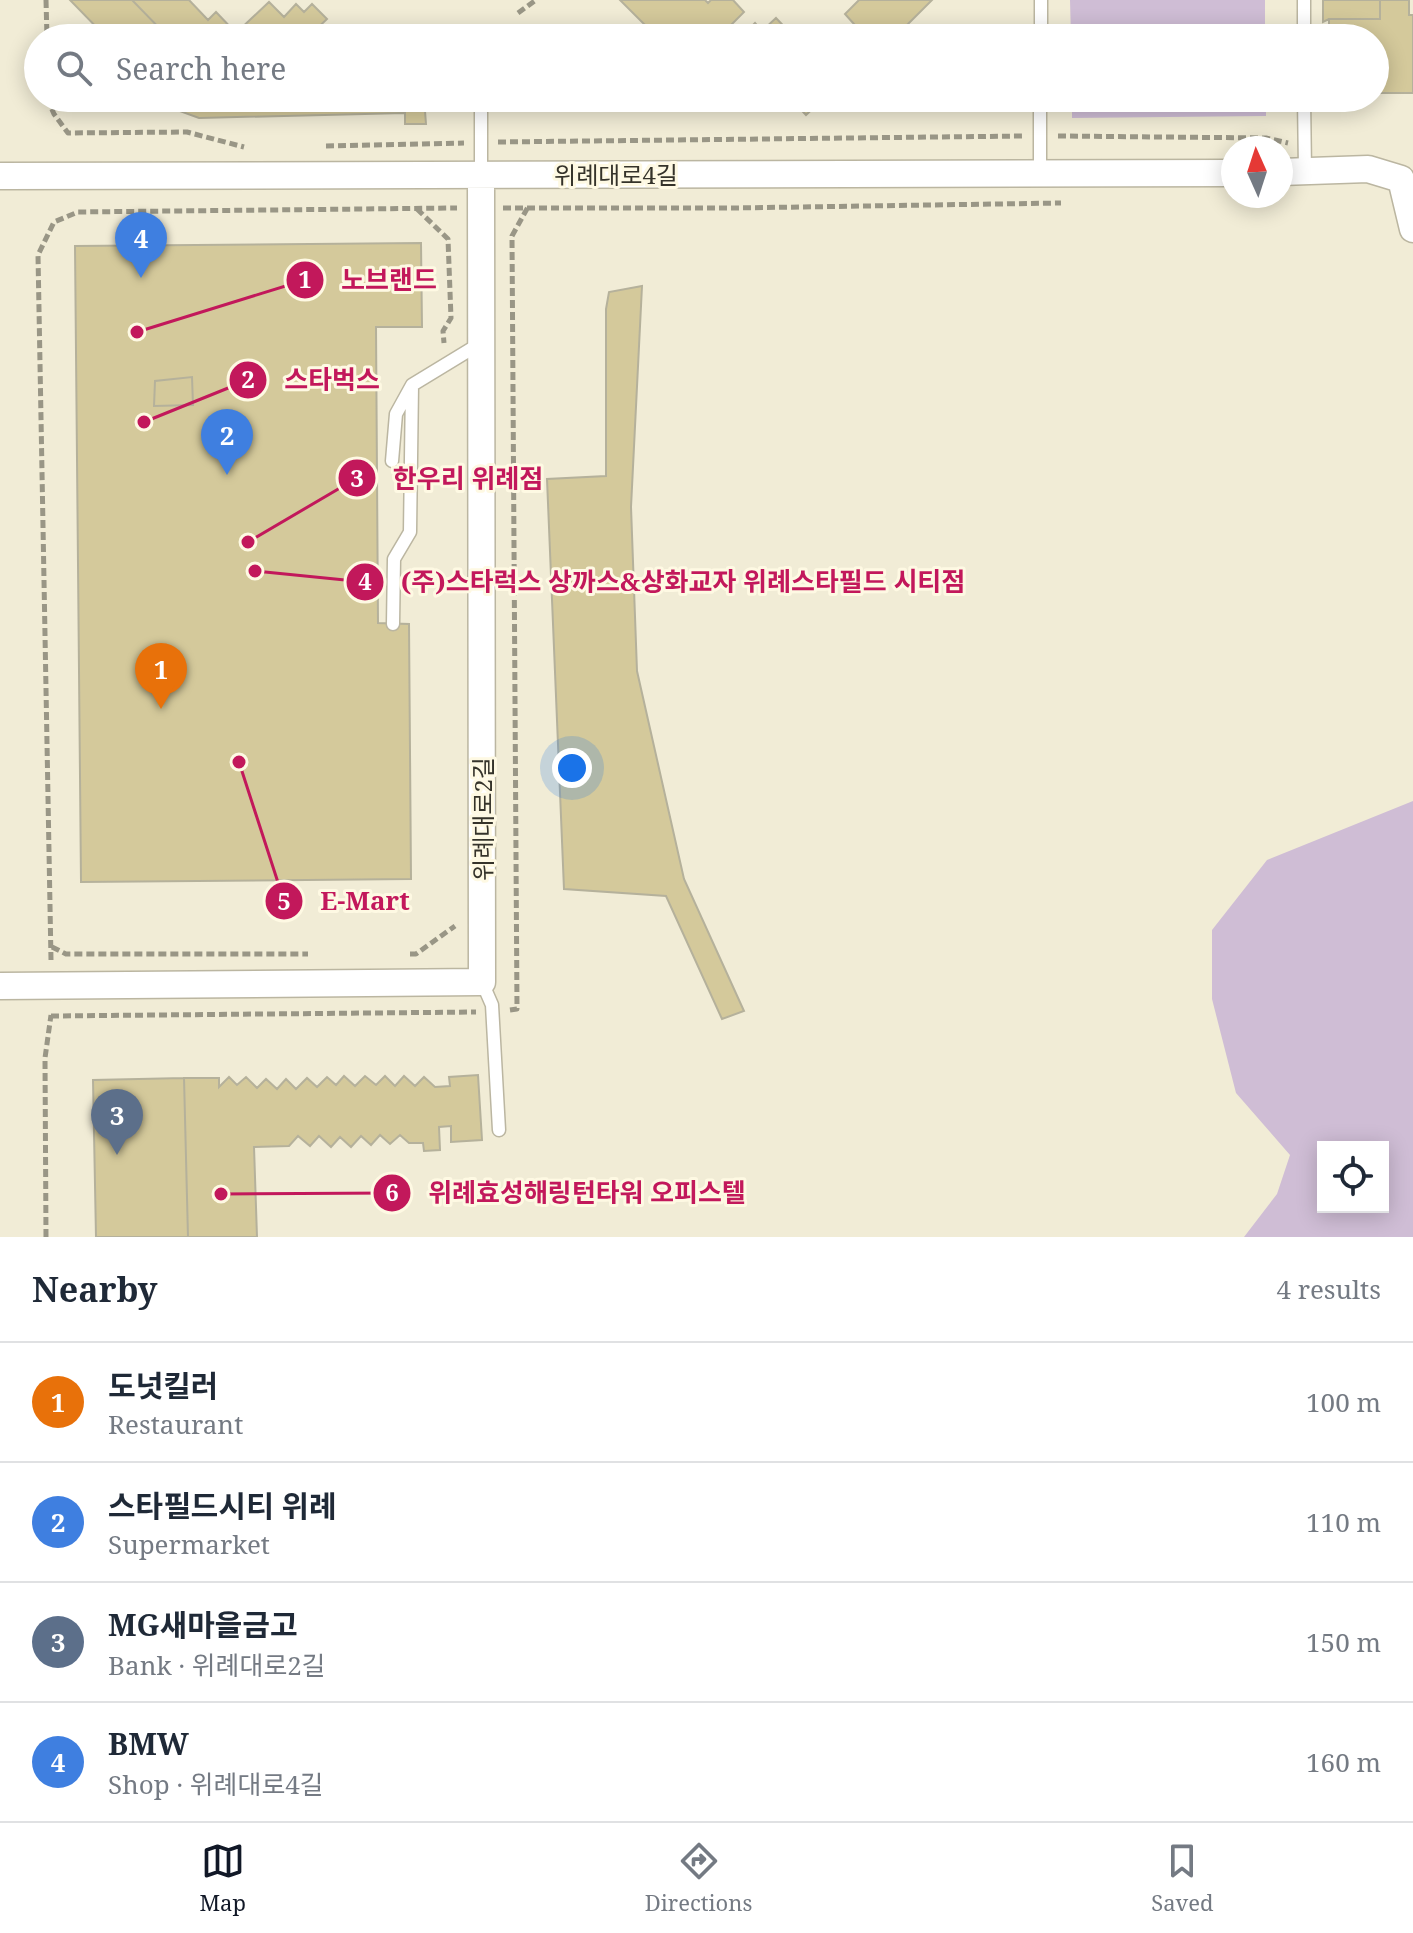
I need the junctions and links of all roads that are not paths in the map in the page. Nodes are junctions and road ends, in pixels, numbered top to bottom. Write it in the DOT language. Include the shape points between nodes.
graph roads {
  1 [pos="1041,0"];
  2 [pos="1304,0"];
  3 [pos="1041,24"];
  4 [pos="1304,24"];
  5 [pos="481,112"];
  6 [pos="1040,112"];
  7 [pos="1302,112"];
  8 [pos="1293,166"];
  9 [pos="1293,172"];
  10 [pos="1040,173"];
  11 [pos="1221,173"];
  12 [pos="481,174"];
  13 [pos="0,176"];
  14 [pos="1408,187"];
  15 [pos="1413,229"];
  16 [pos="481,343"];
  17 [pos="412,385"];
  18 [pos="392,461"];
  19 [pos="393,624"];
  20 [pos="482,982"];
  21 [pos="0,986"];
  22 [pos="499,1130"];
  1 -- 3 [label="lane"];
  2 -- 4 [label="lane"];
  5 -- 12 [label="lane"];
  6 -- 10 [label="lane"];
  7 -- 8 [label="lane"];
  9 -- 14 [label="street" via="1368,169 1401,179"];
  10 -- 11 [label="street, 위례대로4길"];
  10 -- 12 [label="street, 위례대로4길"];
  12 -- 13 [label="street, 위례대로4길"];
  12 -- 16 [label="street, 위례대로2길"];
  14 -- 15 [label="street"];
  16 -- 17 [label="lane"];
  16 -- 20 [label="street, 위례대로2길"];
  17 -- 18 [label="lane" via="396,414"];
  17 -- 19 [label="lane" via="410,532 394,559"];
  20 -- 21 [label="street"];
  20 -- 22 [label="lane" via="493,1012"];
}
